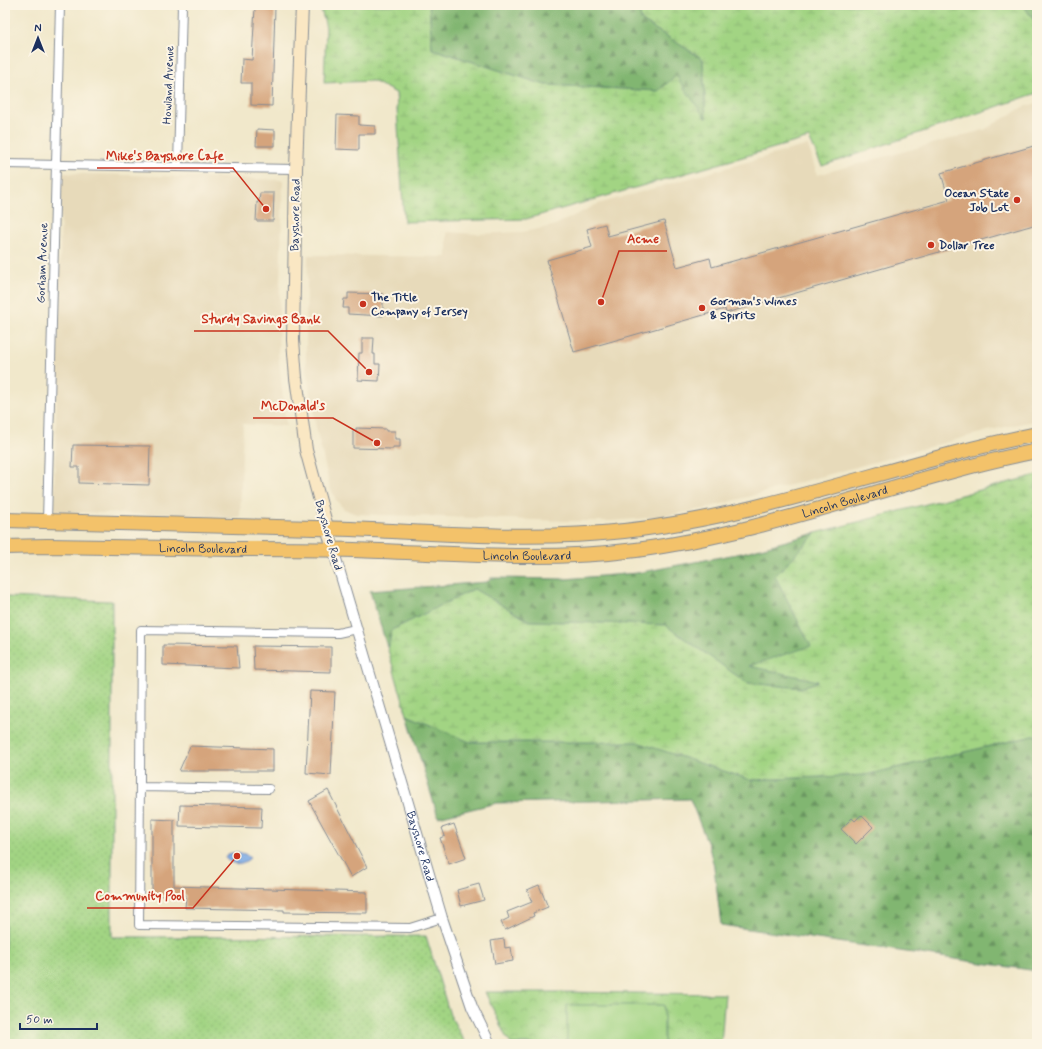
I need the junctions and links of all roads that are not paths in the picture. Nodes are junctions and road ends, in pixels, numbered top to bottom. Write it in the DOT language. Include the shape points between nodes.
graph roads {
  1 [pos="60,5"];
  2 [pos="182,5"];
  3 [pos="302,5"];
  4 [pos="5,164"];
  5 [pos="56,165"];
  6 [pos="178,166"];
  7 [pos="296,169"];
  8 [pos="1037,434"];
  9 [pos="1037,452"];
  10 [pos="5,520"];
  11 [pos="47,521"];
  12 [pos="327,528"];
  13 [pos="5,547"];
  14 [pos="333,550"];
  15 [pos="356,629"];
  16 [pos="140,787"];
  17 [pos="269,789"];
  18 [pos="442,918"];
  19 [pos="490,1044"];
  1 -- 5 [label="street, Gorham Avenue"];
  2 -- 6 [label="street, Howland Avenue"];
  3 -- 7 [label="main road, Bayshore Road"];
  4 -- 5 [label="street"];
  5 -- 6 [label="street"];
  5 -- 11 [label="street, Gorham Avenue"];
  6 -- 7 [label="street"];
  7 -- 12 [label="main road, Bayshore Road" via="293,318 296,378 306,450"];
  8 -- 12 [label="highway, Lincoln Boulevard" via="973,448 742,511 627,531 559,536"];
  9 -- 14 [label="highway, Lincoln Boulevard" via="952,472 769,523 637,550 532,556"];
  10 -- 11 [label="highway, Lincoln Boulevard"];
  11 -- 12 [label="highway, Lincoln Boulevard"];
  12 -- 14 [label="main road, Bayshore Road"];
  13 -- 14 [label="highway, Lincoln Boulevard"];
  14 -- 15 [label="street, Bayshore Road"];
  15 -- 16 [label="street" via="338,633 141,630"];
  15 -- 18 [label="street, Bayshore Road"];
  16 -- 17 [label="street"];
  16 -- 18 [label="street" via="139,925 410,928"];
  18 -- 19 [label="street, Bayshore Road" via="472,1007"];
}
